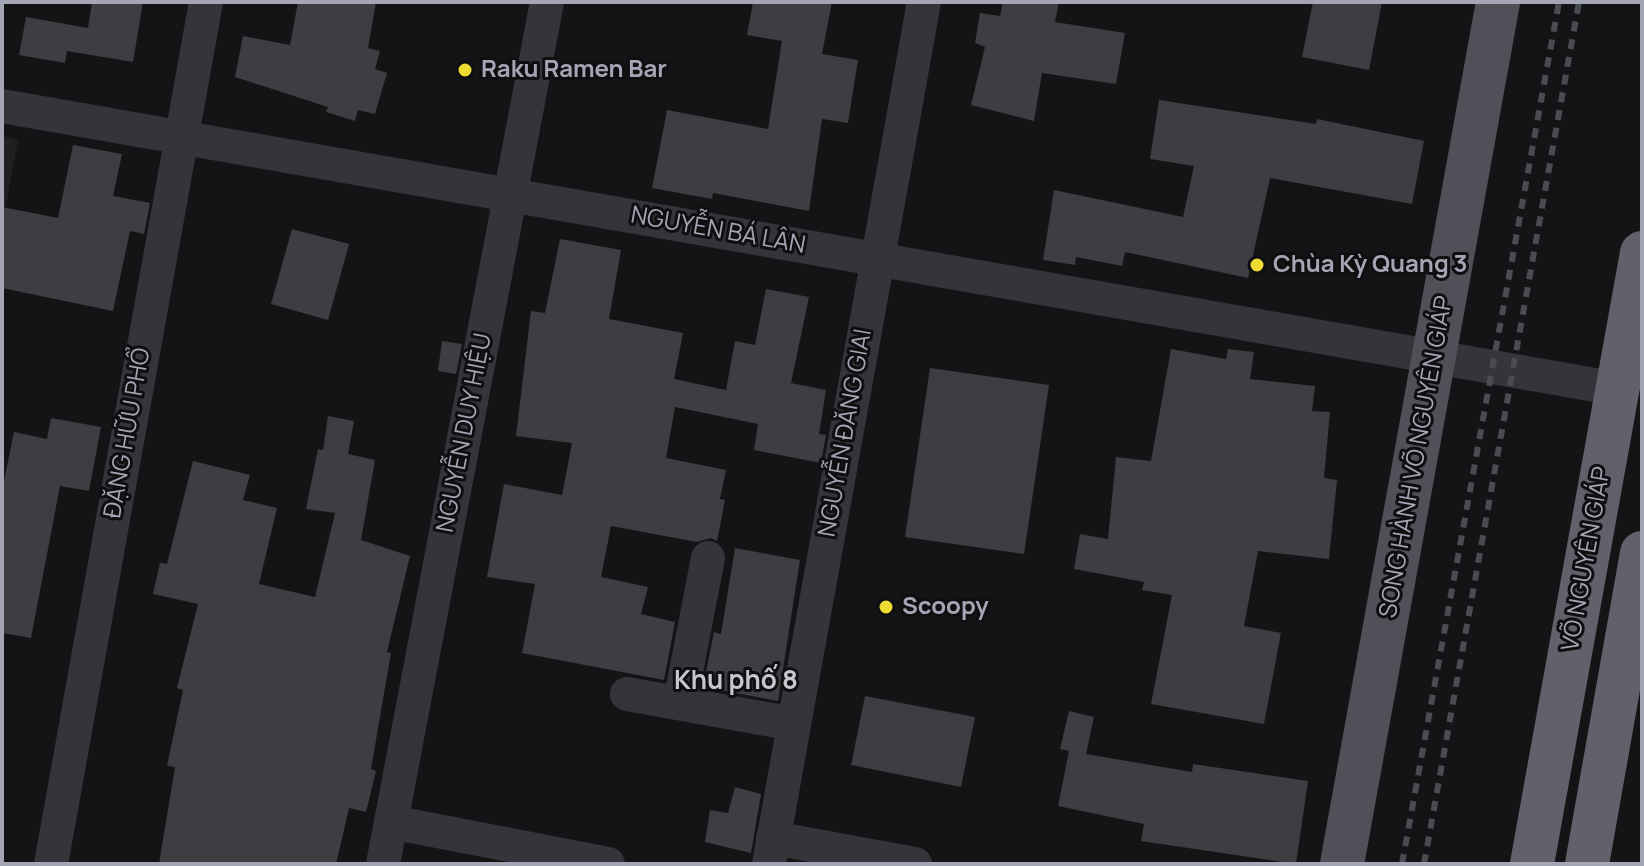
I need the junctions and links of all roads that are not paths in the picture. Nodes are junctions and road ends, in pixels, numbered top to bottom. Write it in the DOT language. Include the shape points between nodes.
graph roads {
  1 [pos="206,2"];
  2 [pos="547,2"];
  3 [pos="924,2"];
  4 [pos="1498,2"];
  5 [pos="2,106"];
  6 [pos="181,138"];
  7 [pos="510,195"];
  8 [pos="1642,253"];
  9 [pos="877,259"];
  10 [pos="1435,356"];
  11 [pos="1618,389"];
  12 [pos="1642,553"];
  13 [pos="708,558"];
  14 [pos="627,694"];
  15 [pos="680,703"];
  16 [pos="794,724"];
  17 [pos="391,822"];
  18 [pos="771,851"];
  19 [pos="51,864"];
  20 [pos="383,864"];
  21 [pos="608,864"];
  22 [pos="915,864"];
  23 [pos="1342,864"];
  24 [pos="1532,864"];
  25 [pos="1587,864"];
  1 -- 6 [label="street, ĐẶNG HỮU PHỔ"];
  2 -- 7 [label="street, NGUYỄN DUY HIỆU"];
  3 -- 9 [label="street, NGUYỄN ĐĂNG GIAI"];
  4 -- 10 [label="main road, SONG HÀNH VÕ NGUYÊN GIÁP"];
  5 -- 6 [label="street, NGUYỄN BÁ LÂN"];
  6 -- 7 [label="street, NGUYỄN BÁ LÂN"];
  6 -- 19 [label="street, ĐẶNG HỮU PHỔ"];
  7 -- 9 [label="street, NGUYỄN BÁ LÂN"];
  7 -- 17 [label="street, NGUYỄN DUY HIỆU"];
  8 -- 11 [label="highway, VÕ NGUYÊN GIÁP"];
  9 -- 10 [label="street, NGUYỄN BÁ LÂN"];
  9 -- 16 [label="street, NGUYỄN ĐĂNG GIAI"];
  10 -- 11 [label="street, NGUYỄN BÁ LÂN"];
  10 -- 23 [label="main road, SONG HÀNH VÕ NGUYÊN GIÁP"];
  11 -- 24 [label="highway, VÕ NGUYÊN GIÁP"];
  12 -- 25 [label="highway"];
  13 -- 15 [label="street"];
  14 -- 15 [label="street"];
  15 -- 16 [label="street"];
  16 -- 18 [label="street, NGUYỄN ĐĂNG GIAI"];
  17 -- 20 [label="street, NGUYỄN DUY HIỆU"];
  17 -- 21 [label="street"];
  18 -- 22 [label="street"];
}
